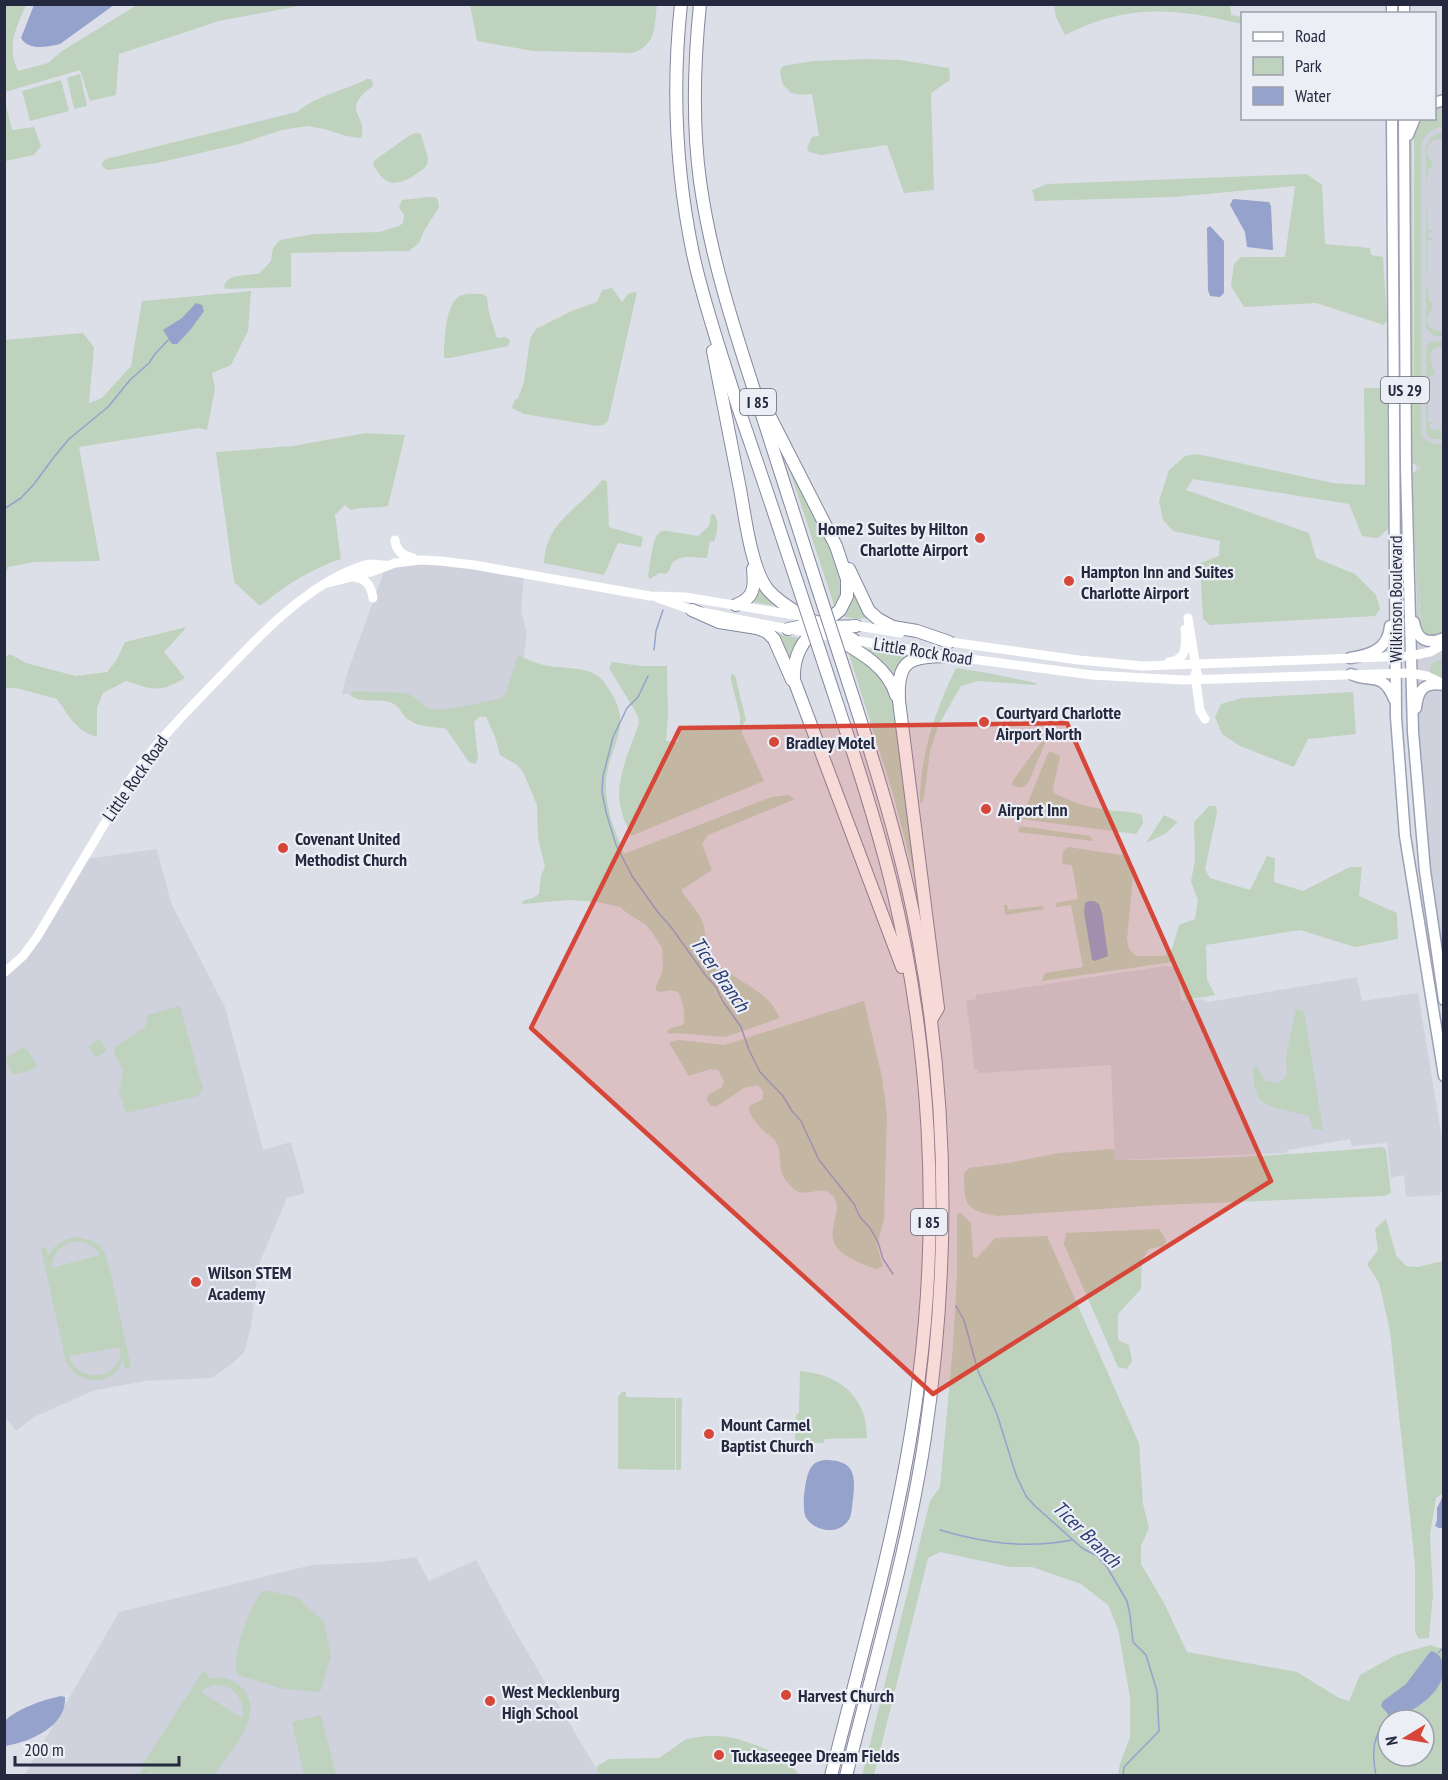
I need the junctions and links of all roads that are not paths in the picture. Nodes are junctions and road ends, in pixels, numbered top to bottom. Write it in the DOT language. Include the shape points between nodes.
graph roads {
  1 [pos="681,4"];
  2 [pos="700,4"];
  3 [pos="1392,120"];
  4 [pos="1404,120"];
  5 [pos="1414,120"];
  6 [pos="1404,153"];
  7 [pos="700,282"];
  8 [pos="1393,304"];
  9 [pos="1405,304"];
  10 [pos="749,376"];
  11 [pos="395,540"];
  12 [pos="751,544"];
  13 [pos="836,546"];
  14 [pos="421,560"];
  15 [pos="386,565"];
  16 [pos="354,577"];
  17 [pos="324,585"];
  18 [pos="650,596"];
  19 [pos="373,598"];
  20 [pos="1410,599"];
  21 [pos="1395,600"];
  22 [pos="736,605"];
  23 [pos="692,610"];
  24 [pos="788,614"];
  25 [pos="856,626"];
  26 [pos="820,627"];
  27 [pos="788,629"];
  28 [pos="1443,638"];
  29 [pos="854,640"];
  30 [pos="949,642"];
  31 [pos="1443,644"];
  32 [pos="1410,656"];
  33 [pos="948,657"];
  34 [pos="1395,657"];
  35 [pos="1350,658"];
  36 [pos="1195,664"];
  37 [pos="1162,665"];
  38 [pos="1395,673"];
  39 [pos="1410,673"];
  40 [pos="1351,674"];
  41 [pos="1198,679"];
  42 [pos="1443,685"];
  43 [pos="799,695"];
  44 [pos="898,701"];
  45 [pos="1396,709"];
  46 [pos="1205,719"];
  47 [pos="1413,732"];
  48 [pos="1405,836"];
  49 [pos="4,974"];
  50 [pos="1440,978"];
  51 [pos="912,993"];
  52 [pos="1443,1000"];
  53 [pos="931,1020"];
  54 [pos="1443,1076"];
  55 [pos="831,1776"];
  56 [pos="846,1776"];
  1 -- 7 [label="highway, I 85" via="676,65 677,129"];
  2 -- 10 [label="highway, I 85" via="694,106 700,182 721,279"];
  3 -- 8 [label="main road, Wilkinson Boulevard / US 29"];
  4 -- 6 [label="main road, Wilkinson Boulevard / US 29"];
  5 -- 6 [label="main road"];
  6 -- 9 [label="main road, Wilkinson Boulevard / US 29"];
  7 -- 12 [label="highway"];
  7 -- 51 [label="highway, I 85, bridge" via="877,829"];
  8 -- 9 [label="main road"];
  8 -- 21 [label="main road, Wilkinson Boulevard / US 29"];
  9 -- 20 [label="main road, Wilkinson Boulevard / US 29"];
  10 -- 13 [label="highway"];
  10 -- 53 [label="highway, I 85, bridge" via="892,824 920,944"];
  11 -- 14 [label="main road" via="401,553"];
  12 -- 22 [label="highway" via="754,588 747,600"];
  12 -- 26 [label="highway" via="758,572 767,587"];
  13 -- 26 [label="highway" via="847,579 847,596 840,610"];
  13 -- 30 [label="highway" via="873,615 893,627"];
  14 -- 15 [label="main road, Little Rock Road"];
  14 -- 18 [label="main road, Little Rock Road" via="474,565"];
  15 -- 16 [label="main road, Little Rock Road"];
  15 -- 17 [label="main road, Little Rock Road" via="358,567"];
  16 -- 17 [label="main road, Little Rock Road"];
  16 -- 19 [label="main road" via="367,581"];
  17 -- 49 [label="main road, Little Rock Road" via="271,625 149,753 37,937"];
  18 -- 22 [label="main road, Little Rock Road"];
  18 -- 23 [label="main road, Little Rock Road"];
  20 -- 28 [label="main road" via="1420,636 1429,642"];
  20 -- 32 [label="main road, Wilkinson Boulevard / US 29"];
  21 -- 34 [label="main road, Wilkinson Boulevard / US 29"];
  21 -- 35 [label="main road" via="1384,644 1371,654"];
  22 -- 24 [label="main road, Little Rock Road"];
  23 -- 27 [label="main road, Little Rock Road"];
  23 -- 43 [label="highway" via="719,622 767,632 774,639"];
  24 -- 26 [label="highway"];
  25 -- 26 [label="highway"];
  25 -- 30 [label="main road, Little Rock Road"];
  26 -- 27 [label="highway"];
  26 -- 29 [label="highway"];
  26 -- 43 [label="highway" via="795,658 794,680"];
  26 -- 44 [label="highway" via="880,668 891,681"];
  29 -- 33 [label="main road, Little Rock Road"];
  30 -- 37 [label="main road, Little Rock Road" via="1079,660"];
  31 -- 32 [label="main road, Little Rock Road" via="1430,652"];
  32 -- 34 [label="main road, Little Rock Road"];
  32 -- 39 [label="main road, Wilkinson Boulevard / US 29"];
  33 -- 41 [label="main road, Little Rock Road" via="1102,676"];
  33 -- 44 [label="highway" via="920,657 908,664 899,678"];
  34 -- 35 [label="main road, Little Rock Road"];
  34 -- 38 [label="main road, Wilkinson Boulevard / US 29"];
  35 -- 36 [label="main road, Little Rock Road"];
  36 -- 37 [label="main road, Little Rock Road"];
  36 -- 37 [label="main road" via="1188,618 1183,655"];
  36 -- 41 [label="main road"];
  38 -- 39 [label="main road, Little Rock Road"];
  38 -- 40 [label="main road, Little Rock Road"];
  38 -- 45 [label="main road, Wilkinson Boulevard / US 29"];
  39 -- 42 [label="main road, Little Rock Road"];
  39 -- 47 [label="main road, Wilkinson Boulevard / US 29"];
  40 -- 41 [label="main road, Little Rock Road"];
  40 -- 45 [label="main road" via="1382,682 1391,692"];
  41 -- 46 [label="main road"];
  42 -- 47 [label="main road" via="1428,685 1420,691"];
  43 -- 51 [label="highway"];
  44 -- 53 [label="highway" via="938,1008"];
  45 -- 48 [label="main road, Wilkinson Boulevard / US 29"];
  47 -- 50 [label="main road, Wilkinson Boulevard / US 29" via="1422,843"];
  48 -- 50 [label="main road" via="1413,846 1432,963"];
  48 -- 54 [label="main road, Wilkinson Boulevard / US 29"];
  50 -- 52 [label="main road, Wilkinson Boulevard / US 29"];
  51 -- 55 [label="highway, I 85" via="928,1161 929,1249 922,1355 898,1502"];
  53 -- 56 [label="highway, I 85" via="943,1195 933,1380 906,1535"];
}
